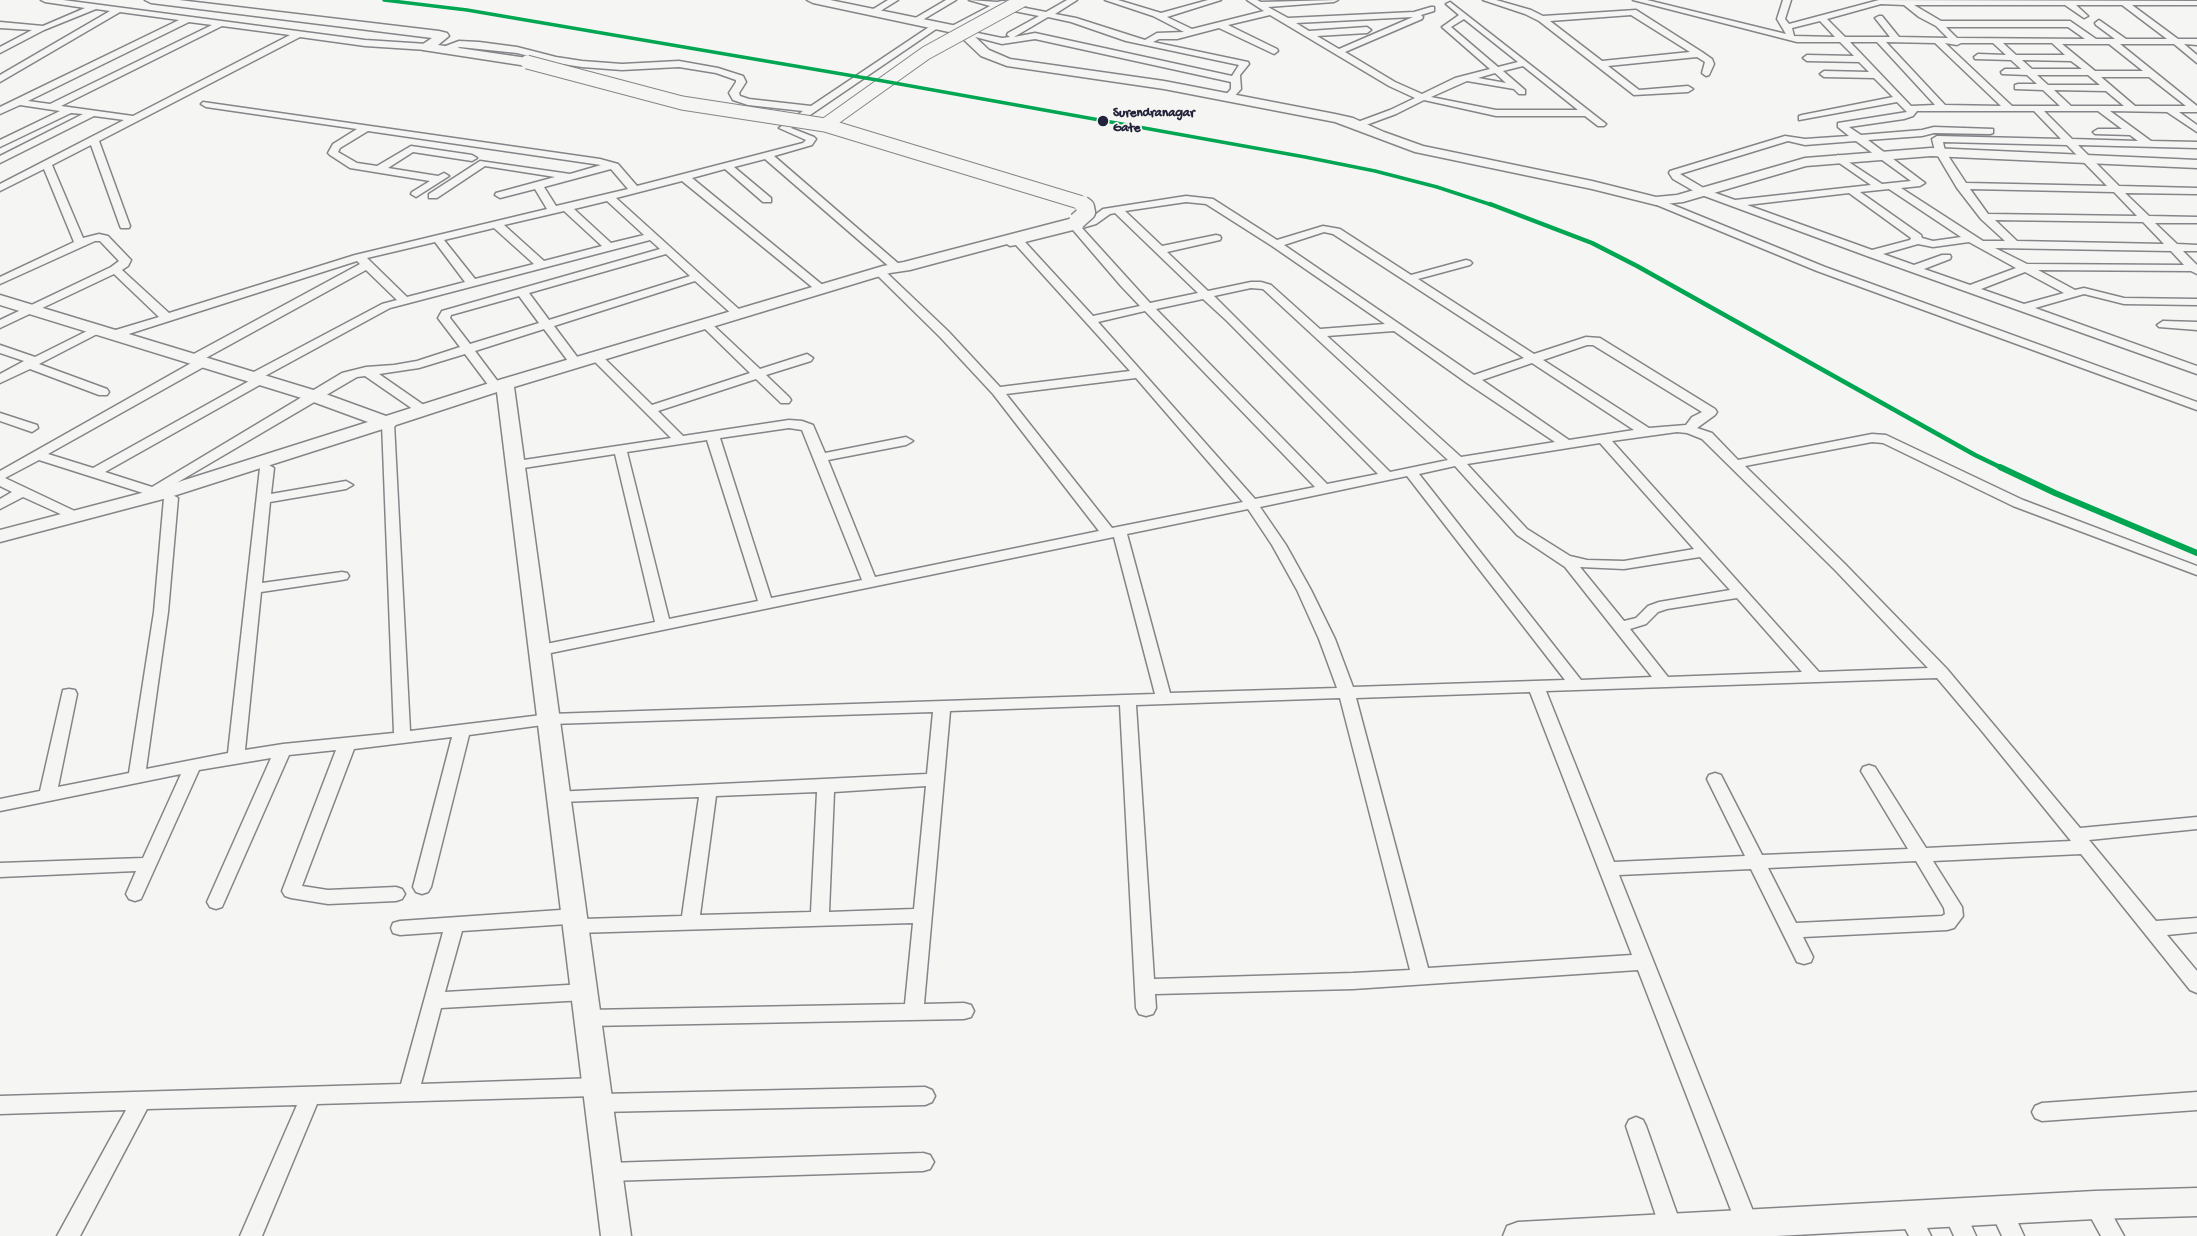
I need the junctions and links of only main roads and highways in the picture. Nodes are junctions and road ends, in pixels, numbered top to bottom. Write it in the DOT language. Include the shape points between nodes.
graph roads {
  1 [pos="152,0"];
  2 [pos="813,0"];
  3 [pos="830,1"];
  4 [pos="1020,4"];
  5 [pos="825,125"];
  6 [pos="2197,164"];
  7 [pos="896,270"];
  8 [pos="0,300"];
  9 [pos="503,387"];
  10 [pos="388,426"];
  11 [pos="0,536"];
  12 [pos="0,546"];
  13 [pos="2197,1202"];
  14 [pos="1959,1224"];
  15 [pos="1915,1225"];
  16 [pos="1750,1230"];
  17 [pos="616,1236"];
  18 [pos="1518,1236"];
  1 -- 5 [label="main road, bridge" via="442,36 427,48 527,62 682,103"];
  2 -- 3 [label="main road"];
  3 -- 6 [label="main road" via="953,29 967,35 985,54 1007,62 1164,85 1335,118 1358,124 1379,135 1420,149 1584,183 1656,201 1669,201 1805,162 1940,151"];
  4 -- 5 [label="main road, bridge" via="926,53"];
  5 -- 7 [label="main road, bridge" via="1079,202 1086,207 1087,212 1076,224"];
  7 -- 9 [label="main road" via="600,361"];
  7 -- 9 [label="main road" via="821,289 575,362"];
  8 -- 10 [label="main road" via="314,396"];
  9 -- 10 [label="main road"];
  9 -- 10 [label="main road" via="424,411"];
  9 -- 17 [label="main road" via="517,464"];
  10 -- 11 [label="main road"];
  10 -- 12 [label="main road" via="171,498"];
  13 -- 14 [label="main road" via="2001,1210"];
  14 -- 15 [label="main road"];
  15 -- 16 [label="main road"];
  16 -- 18 [label="main road" via="1671,1228"];
}
